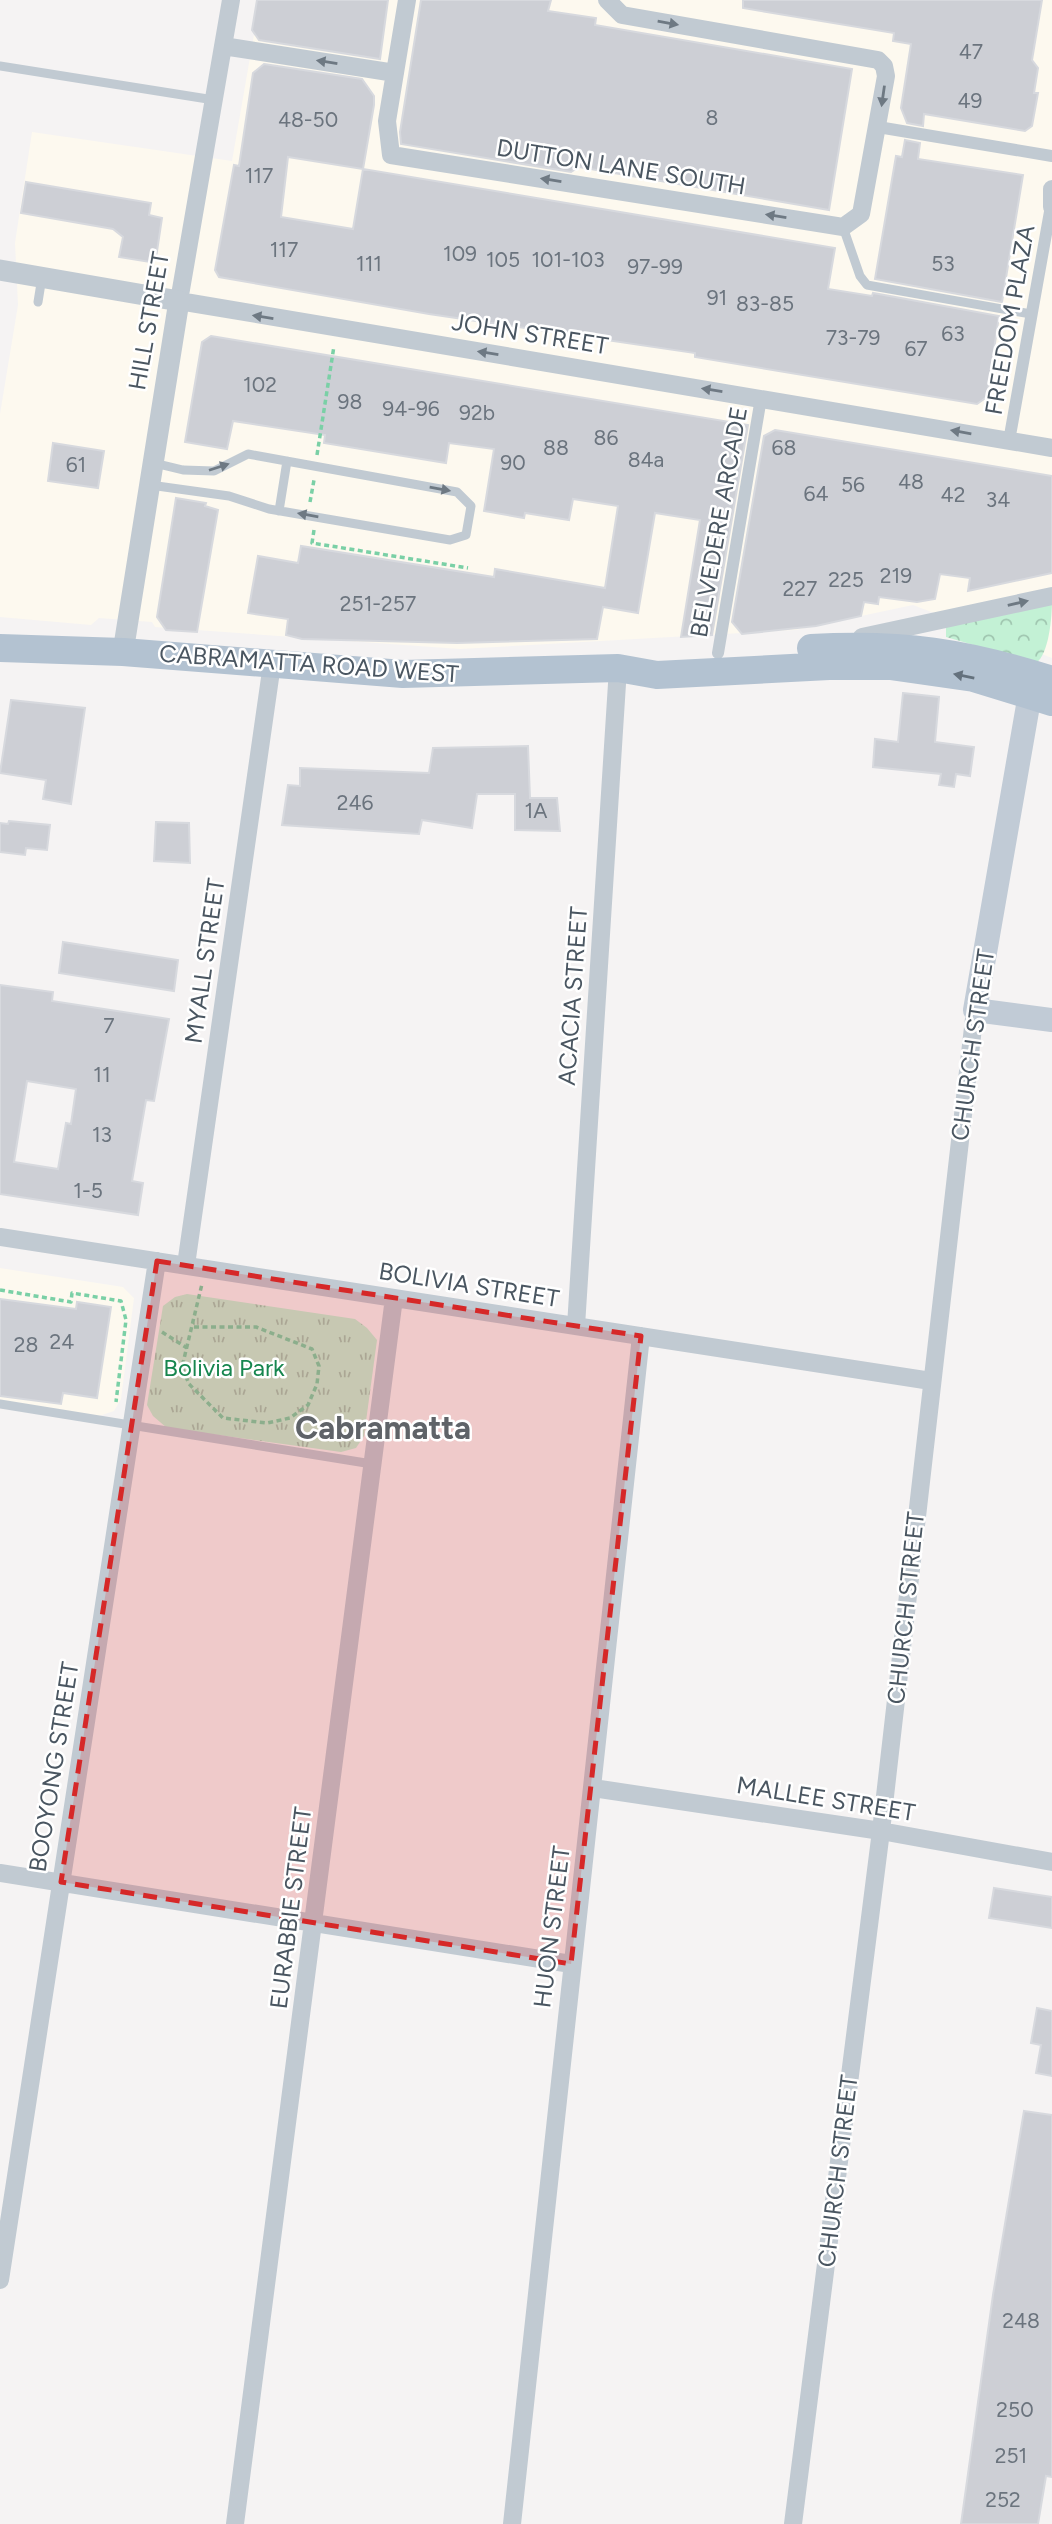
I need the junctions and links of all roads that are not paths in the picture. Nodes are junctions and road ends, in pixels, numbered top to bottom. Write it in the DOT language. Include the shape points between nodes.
graph roads {
  1 [pos="230,0"];
  2 [pos="407,0"];
  3 [pos="607,0"];
  4 [pos="223,46"];
  5 [pos="0,66"];
  6 [pos="395,72"];
  7 [pos="214,100"];
  8 [pos="878,127"];
  9 [pos="1052,156"];
  10 [pos="1052,189"];
  11 [pos="1052,207"];
  12 [pos="844,227"];
  13 [pos="0,270"];
  14 [pos="42,277"];
  15 [pos="179,301"];
  16 [pos="38,302"];
  17 [pos="1031,314"];
  18 [pos="761,398"];
  19 [pos="1009,441"];
  20 [pos="1052,448"];
  21 [pos="288,461"];
  22 [pos="152,463"];
  23 [pos="148,485"];
  24 [pos="279,510"];
  25 [pos="1052,596"];
  26 [pos="0,648"];
  27 [pos="807,648"];
  28 [pos="123,652"];
  29 [pos="718,653"];
  30 [pos="272,664"];
  31 [pos="618,668"];
  32 [pos="1044,692"];
  33 [pos="975,1010"];
  34 [pos="1052,1020"];
  35 [pos="0,1237"];
  36 [pos="157,1261"];
  37 [pos="186,1265"];
  38 [pos="394,1298"];
  39 [pos="576,1326"];
  40 [pos="641,1336"];
  41 [pos="931,1381"];
  42 [pos="0,1404"];
  43 [pos="131,1424"];
  44 [pos="372,1464"];
  45 [pos="593,1788"];
  46 [pos="881,1831"];
  47 [pos="1052,1862"];
  48 [pos="0,1873"];
  49 [pos="61,1882"];
  50 [pos="314,1923"];
  51 [pos="571,1964"];
  52 [pos="0,2280"];
  53 [pos="235,2524"];
  54 [pos="512,2524"];
  55 [pos="793,2524"];
  1 -- 4 [label="street, HILL STREET"];
  2 -- 6 [label="street"];
  3 -- 8 [label="street, one-way" via="622,15 878,60 886,76"];
  6 -- 4 [label="street, one-way"];
  4 -- 7 [label="street, HILL STREET"];
  5 -- 7 [label="lane"];
  12 -- 6 [label="street, DUTTON LANE SOUTH, one-way" via="391,155 387,121"];
  7 -- 15 [label="street, HILL STREET"];
  8 -- 9 [label="street"];
  8 -- 12 [label="street" via="864,206"];
  10 -- 11 [label="street"];
  11 -- 17 [label="street, FREEDOM PLAZA"];
  12 -- 17 [label="lane" via="867,285"];
  13 -- 14 [label="street, JOHN STREET"];
  14 -- 15 [label="street, JOHN STREET"];
  14 -- 16 [label="lane"];
  18 -- 15 [label="street, JOHN STREET, one-way"];
  15 -- 22 [label="street, HILL STREET"];
  17 -- 19 [label="street, FREEDOM PLAZA"];
  19 -- 18 [label="street, JOHN STREET, one-way"];
  18 -- 29 [label="street, BELVEDERE ARCADE"];
  19 -- 20 [label="street, JOHN STREET"];
  22 -- 21 [label="lane, one-way" via="214,471 248,454"];
  21 -- 24 [label="lane"];
  21 -- 24 [label="lane, one-way" via="457,492 471,506 466,535 450,540"];
  22 -- 23 [label="street, HILL STREET"];
  23 -- 24 [label="lane" via="229,496"];
  23 -- 28 [label="street, HILL STREET"];
  27 -- 25 [label="street, CABRAMATTA ROAD WEST, one-way"];
  26 -- 28 [label="main road, CABRAMATTA ROAD WEST"];
  27 -- 29 [label="main road, CABRAMATTA ROAD WEST"];
  27 -- 32 [label="main road, CABRAMATTA ROAD WEST" via="869,645 970,657"];
  28 -- 30 [label="main road, CABRAMATTA ROAD WEST"];
  29 -- 31 [label="main road, CABRAMATTA ROAD WEST" via="648,658"];
  30 -- 31 [label="main road, CABRAMATTA ROAD WEST" via="402,674"];
  30 -- 37 [label="street, MYALL STREET"];
  32 -- 31 [label="main road, CABRAMATTA ROAD WEST, one-way" via="901,667 657,675"];
  31 -- 39 [label="street, ACACIA STREET"];
  32 -- 33 [label="main road, CHURCH STREET"];
  33 -- 34 [label="main road"];
  33 -- 41 [label="street, CHURCH STREET"];
  35 -- 36 [label="street, BOLIVIA STREET"];
  36 -- 37 [label="street, BOLIVIA STREET"];
  36 -- 43 [label="street, BOOYONG STREET"];
  37 -- 38 [label="street, BOLIVIA STREET"];
  38 -- 39 [label="street, BOLIVIA STREET"];
  38 -- 44 [label="street, EURABBIE STREET"];
  39 -- 40 [label="street, BOLIVIA STREET"];
  40 -- 41 [label="street, BOLIVIA STREET"];
  40 -- 45 [label="street, HUON STREET"];
  41 -- 46 [label="street, CHURCH STREET"];
  42 -- 43 [label="lane"];
  43 -- 44 [label="lane"];
  43 -- 49 [label="street, BOOYONG STREET"];
  44 -- 50 [label="street, EURABBIE STREET"];
  45 -- 46 [label="street, MALLEE STREET"];
  45 -- 51 [label="street, HUON STREET"];
  46 -- 47 [label="street, MALLEE STREET"];
  46 -- 55 [label="street, CHURCH STREET"];
  48 -- 49 [label="street"];
  49 -- 50 [label="street"];
  49 -- 52 [label="street, BOOYONG STREET"];
  50 -- 51 [label="street"];
  50 -- 53 [label="street, EURABBIE STREET"];
  51 -- 54 [label="street, HUON STREET"];
}
